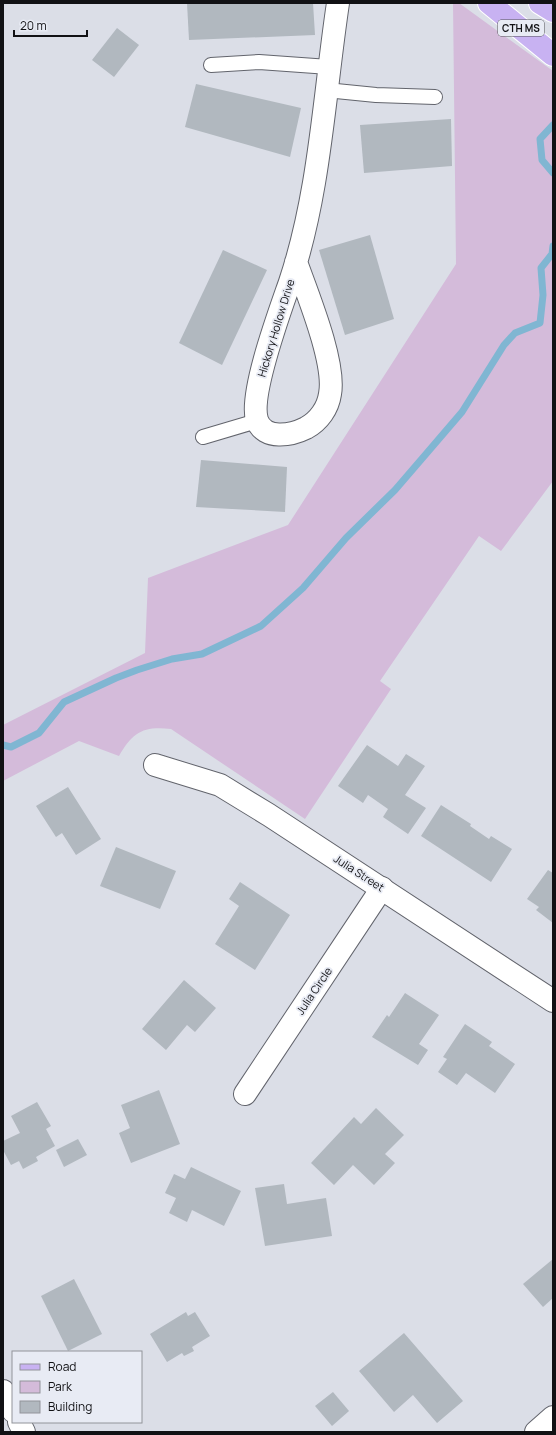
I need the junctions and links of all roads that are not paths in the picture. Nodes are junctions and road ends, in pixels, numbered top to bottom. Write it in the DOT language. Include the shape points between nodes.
graph roads {
  1 [pos="338,3"];
  2 [pos="489,3"];
  3 [pos="540,3"];
  4 [pos="548,3"];
  5 [pos="553,7"];
  6 [pos="553,11"];
  7 [pos="553,54"];
  8 [pos="211,65"];
  9 [pos="328,67"];
  10 [pos="326,90"];
  11 [pos="435,97"];
  12 [pos="296,262"];
  13 [pos="257,421"];
  14 [pos="203,437"];
  15 [pos="155,765"];
  16 [pos="382,888"];
  17 [pos="553,1001"];
  18 [pos="246,1094"];
  19 [pos="3,1391"];
  20 [pos="12,1409"];
  21 [pos="553,1417"];
  22 [pos="20,1423"];
  23 [pos="24,1432"];
  24 [pos="536,1432"];
  1 -- 9 [label="street, Hickory Hollow Drive"];
  2 -- 7 [label="main road, CTH MS"];
  3 -- 6 [label="main road"];
  4 -- 5 [label="main road, CTH MS"];
  8 -- 9 [label="lane" via="259,62"];
  9 -- 10 [label="street, Hickory Hollow Drive"];
  10 -- 11 [label="lane"];
  10 -- 12 [label="street, Hickory Hollow Drive" via="317,169"];
  12 -- 13 [label="street, Hickory Hollow Drive" via="268,349 256,405"];
  12 -- 13 [label="street, Hickory Hollow Drive" via="330,370 331,393 324,412 314,424 300,431 283,435 269,434"];
  13 -- 14 [label="lane"];
  15 -- 16 [label="street, Julia Street" via="220,784"];
  16 -- 17 [label="street, Julia Street"];
  16 -- 18 [label="street, Julia Circle"];
  19 -- 20 [label="street"];
  21 -- 24 [label="street"];
  22 -- 23 [label="street"];
}
